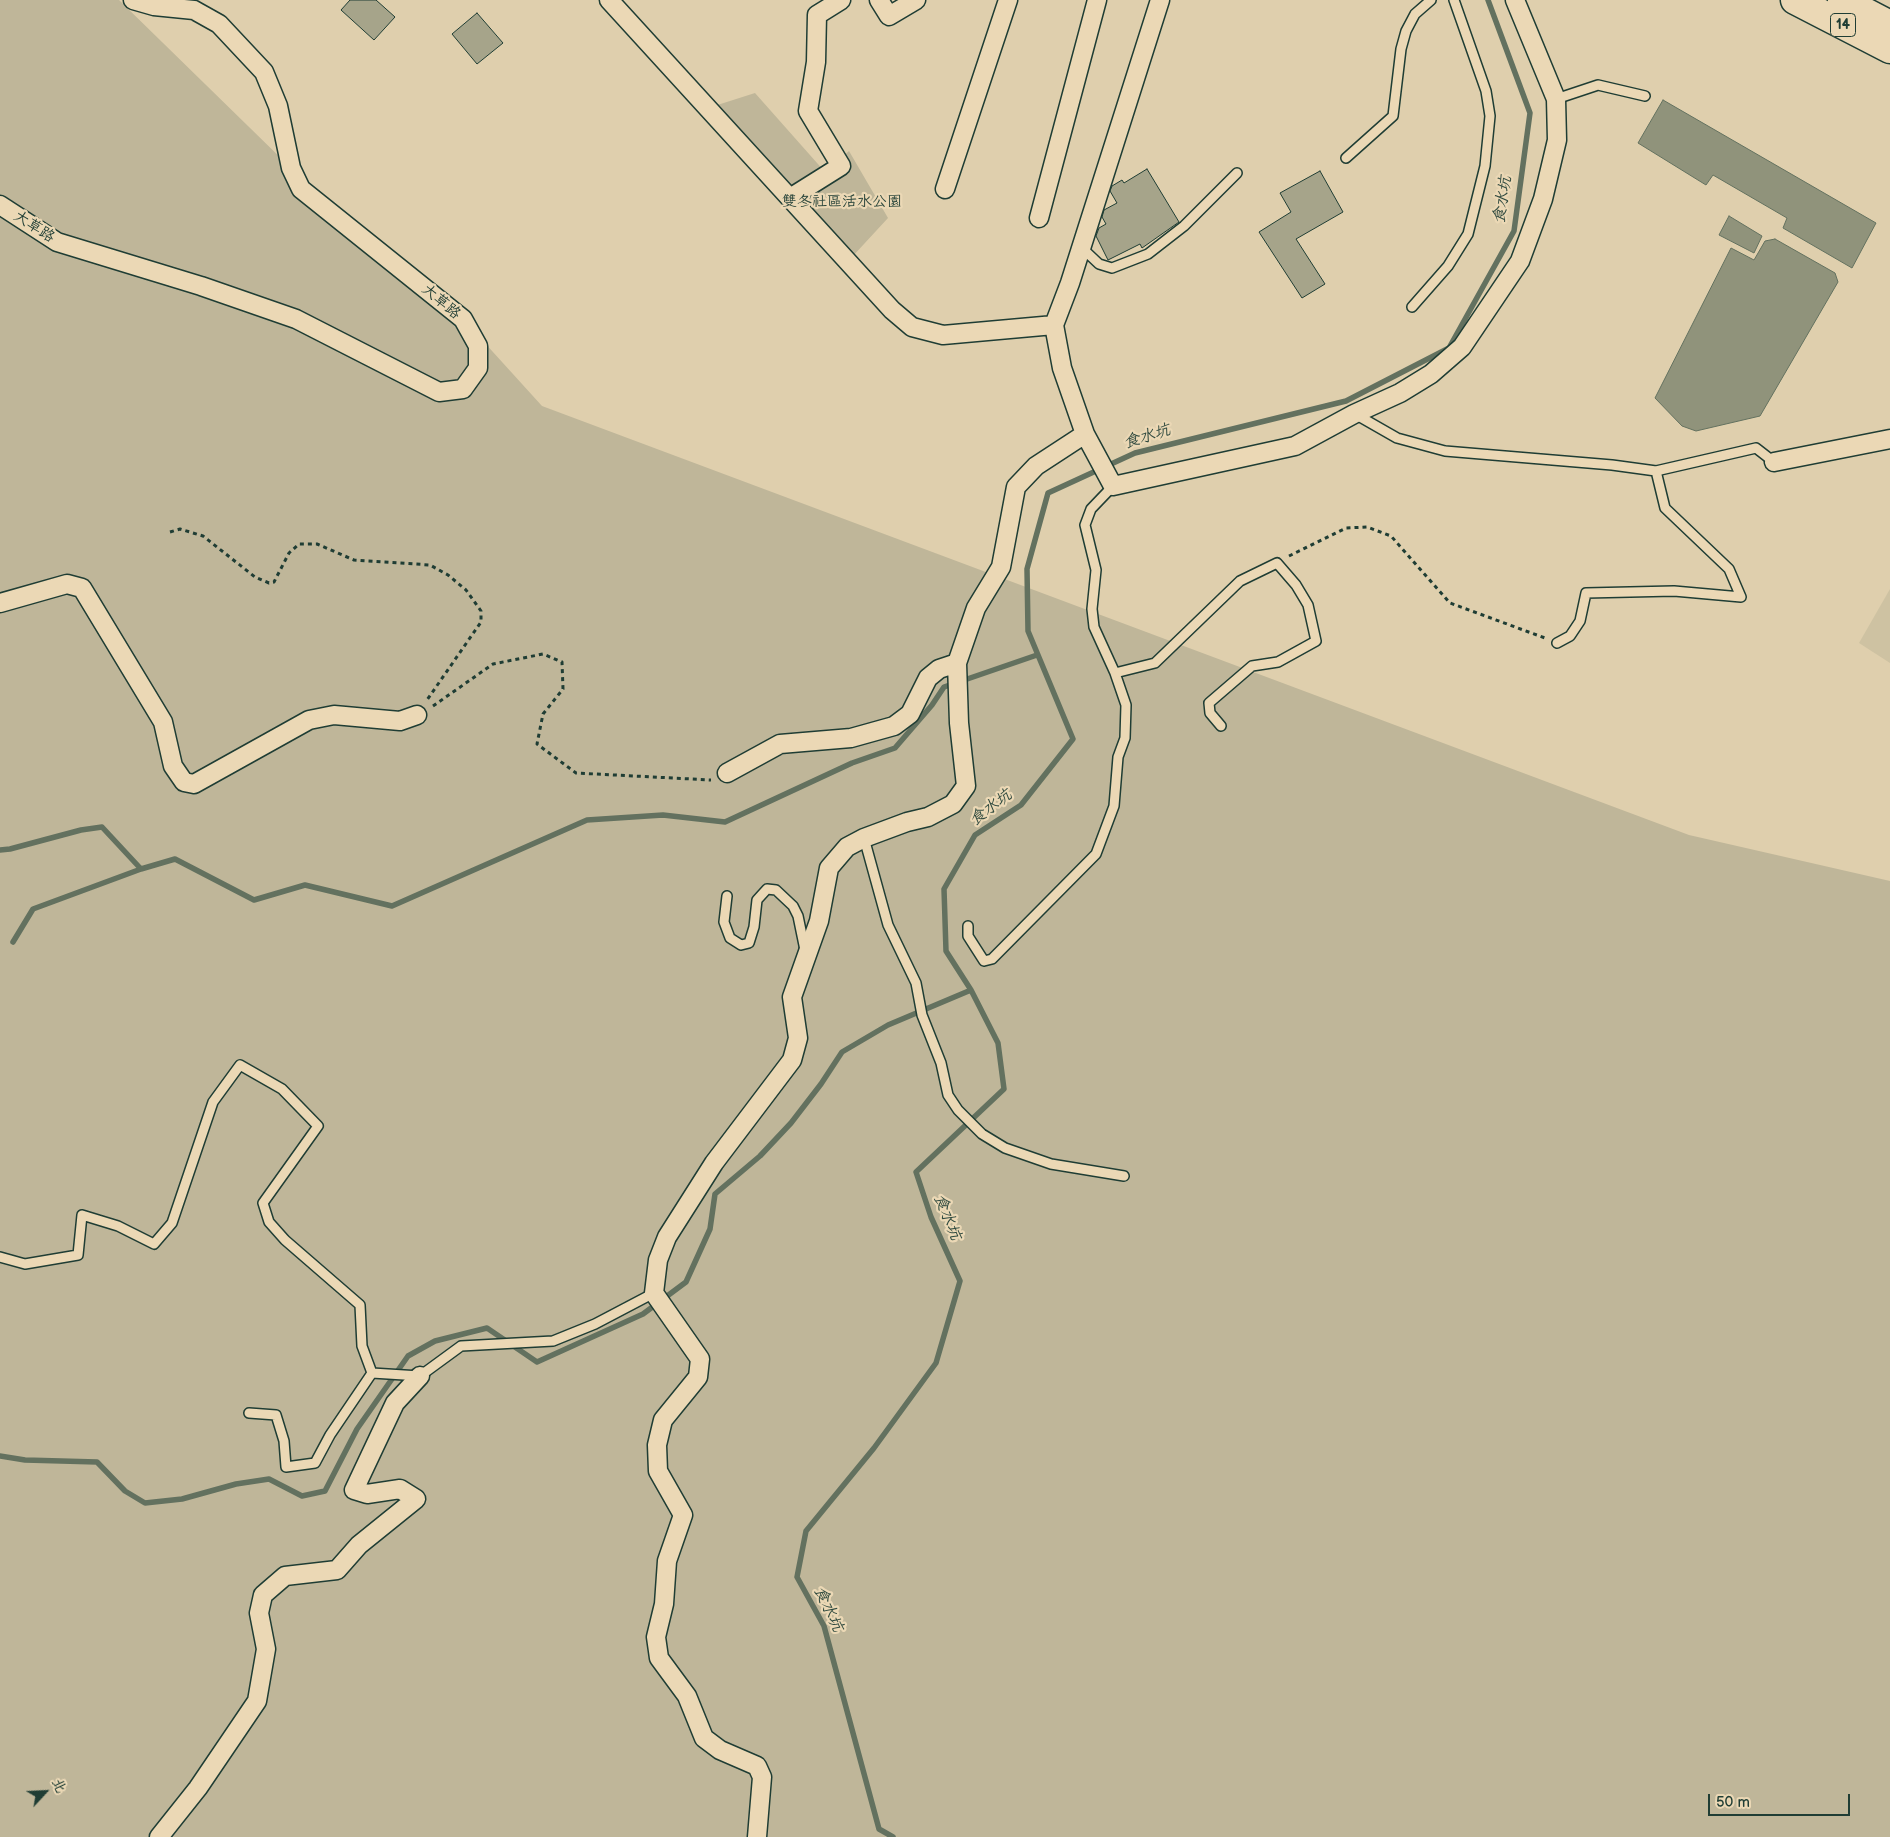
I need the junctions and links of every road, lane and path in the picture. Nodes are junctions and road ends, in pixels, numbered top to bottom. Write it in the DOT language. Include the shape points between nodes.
graph roads {
  1 [pos="133,0"];
  2 [pos="609,0"];
  3 [pos="841,0"];
  4 [pos="879,0"];
  5 [pos="916,0"];
  6 [pos="1008,0"];
  7 [pos="1097,0"];
  8 [pos="1160,0"];
  9 [pos="1431,0"];
  10 [pos="1454,0"];
  11 [pos="1514,0"];
  12 [pos="1795,0"];
  13 [pos="1842,0"];
  14 [pos="1890,25"];
  15 [pos="1890,49"];
  16 [pos="1645,96"];
  17 [pos="1556,99"];
  18 [pos="1346,158"];
  19 [pos="1237,173"];
  20 [pos="945,189"];
  21 [pos="790,198"];
  22 [pos="0,204"];
  23 [pos="1039,218"];
  24 [pos="1081,247"];
  25 [pos="1412,307"];
  26 [pos="1054,325"];
  27 [pos="1354,414"];
  28 [pos="1085,434"];
  29 [pos="1890,439"];
  30 [pos="1774,462"];
  31 [pos="1656,471"];
  32 [pos="1113,486"];
  33 [pos="170,532"];
  34 [pos="1277,562"];
  35 [pos="0,602"];
  36 [pos="1557,643"];
  37 [pos="957,663"];
  38 [pos="1115,673"];
  39 [pos="417,715"];
  40 [pos="1221,726"];
  41 [pos="727,773"];
  42 [pos="864,838"];
  43 [pos="727,896"];
  44 [pos="968,926"];
  45 [pos="807,958"];
  46 [pos="1124,1176"];
  47 [pos="0,1257"];
  48 [pos="654,1293"];
  49 [pos="376,1373"];
  50 [pos="414,1376"];
  51 [pos="249,1413"];
  52 [pos="159,1837"];
  53 [pos="757,1837"];
  1 -- 22 [label="street, 大草路" via="154,6 194,10 219,24 264,72 278,106 290,168 301,189 463,319 478,346 478,368 462,389 439,392 296,319 57,242"];
  2 -- 21 [label="street"];
  3 -- 21 [label="street" via="818,15 816,62 808,111 841,166"];
  4 -- 5 [label="street" via="889,16"];
  6 -- 20 [label="street"];
  7 -- 23 [label="street"];
  8 -- 24 [label="street"];
  9 -- 18 [label="lane" via="1415,14 1406,32 1393,116"];
  10 -- 25 [label="lane" via="1486,91 1490,116 1485,166 1468,234 1448,266"];
  11 -- 17 [label="street"];
  12 -- 15 [label="main road, 14"];
  13 -- 14 [label="main road, 14"];
  16 -- 17 [label="lane" via="1598,85"];
  17 -- 27 [label="street" via="1557,140 1543,199 1520,260 1462,346 1431,374 1400,394"];
  19 -- 24 [label="lane" via="1184,226 1148,254 1112,268 1099,264"];
  21 -- 26 [label="street" via="892,310 912,327 943,335"];
  24 -- 26 [label="street"];
  26 -- 28 [label="street" via="1062,368"];
  27 -- 31 [label="lane" via="1397,438 1445,451"];
  27 -- 32 [label="street" via="1295,446"];
  28 -- 32 [label="street"];
  28 -- 37 [label="street" via="1036,466 1016,487 1001,567 976,608"];
  29 -- 30 [label="street"];
  30 -- 31 [label="lane" via="1756,448"];
  31 -- 36 [label="lane" via="1665,508 1729,570 1741,597 1674,591 1586,593 1580,621 1570,636"];
  32 -- 38 [label="lane" via="1091,510 1085,525 1096,570 1092,609 1094,627"];
  33 -- 39 [label="path" via="180,529 203,536 269,583 274,582 289,554 299,544 317,544 354,560 430,565 448,575 466,590 481,611 481,622"];
  34 -- 36 [label="path" via="1346,528 1367,527 1390,536 1450,603"];
  34 -- 38 [label="lane" via="1240,581 1154,663"];
  34 -- 40 [label="lane" via="1308,605 1316,641 1278,662 1252,666 1209,703 1210,713"];
  35 -- 39 [label="street" via="67,584 82,588 163,722 173,766 184,782 194,784 309,720 334,715 400,721"];
  37 -- 41 [label="street" via="939,669 928,678 910,714 894,726 851,738 780,744"];
  37 -- 42 [label="street" via="966,786 953,804 928,817"];
  38 -- 44 [label="lane" via="1126,705 1125,738 1118,757 1114,806 1096,854 992,959 984,961 968,936"];
  39 -- 41 [label="path" via="493,664 543,654 562,662 563,690 544,714 537,744 576,773 709,781"];
  42 -- 45 [label="street" via="847,847 830,868 820,921"];
  42 -- 46 [label="lane" via="888,925 916,983 922,1015 941,1063 948,1095 958,1110 982,1134 1004,1148 1051,1164"];
  43 -- 45 [label="lane" via="724,922 730,938 741,946 749,943 756,900 766,889 776,890 793,906 798,916"];
  45 -- 48 [label="street" via="792,997 798,1038 792,1060 714,1162 667,1237 658,1260"];
  47 -- 49 [label="lane" via="25,1264 78,1255 82,1215 118,1226 154,1244 172,1222 213,1102 240,1065 282,1089 318,1126 263,1203 269,1222 285,1240 360,1305 362,1346"];
  48 -- 50 [label="lane" via="595,1324 553,1341 461,1346"];
  48 -- 53 [label="street" via="700,1359 698,1378 663,1420 657,1445 658,1471 683,1515 667,1561 664,1604 656,1637 659,1658 687,1696 704,1738 720,1750 756,1766 762,1777"];
  49 -- 50 [label="lane"];
  49 -- 51 [label="lane" via="330,1435 315,1462 286,1467 284,1441 276,1415"];
  50 -- 52 [label="street" via="396,1403 354,1490 366,1494 400,1489 416,1499 359,1545 337,1570 285,1576 263,1594 260,1613 266,1649 257,1701 188,1802"];
}
